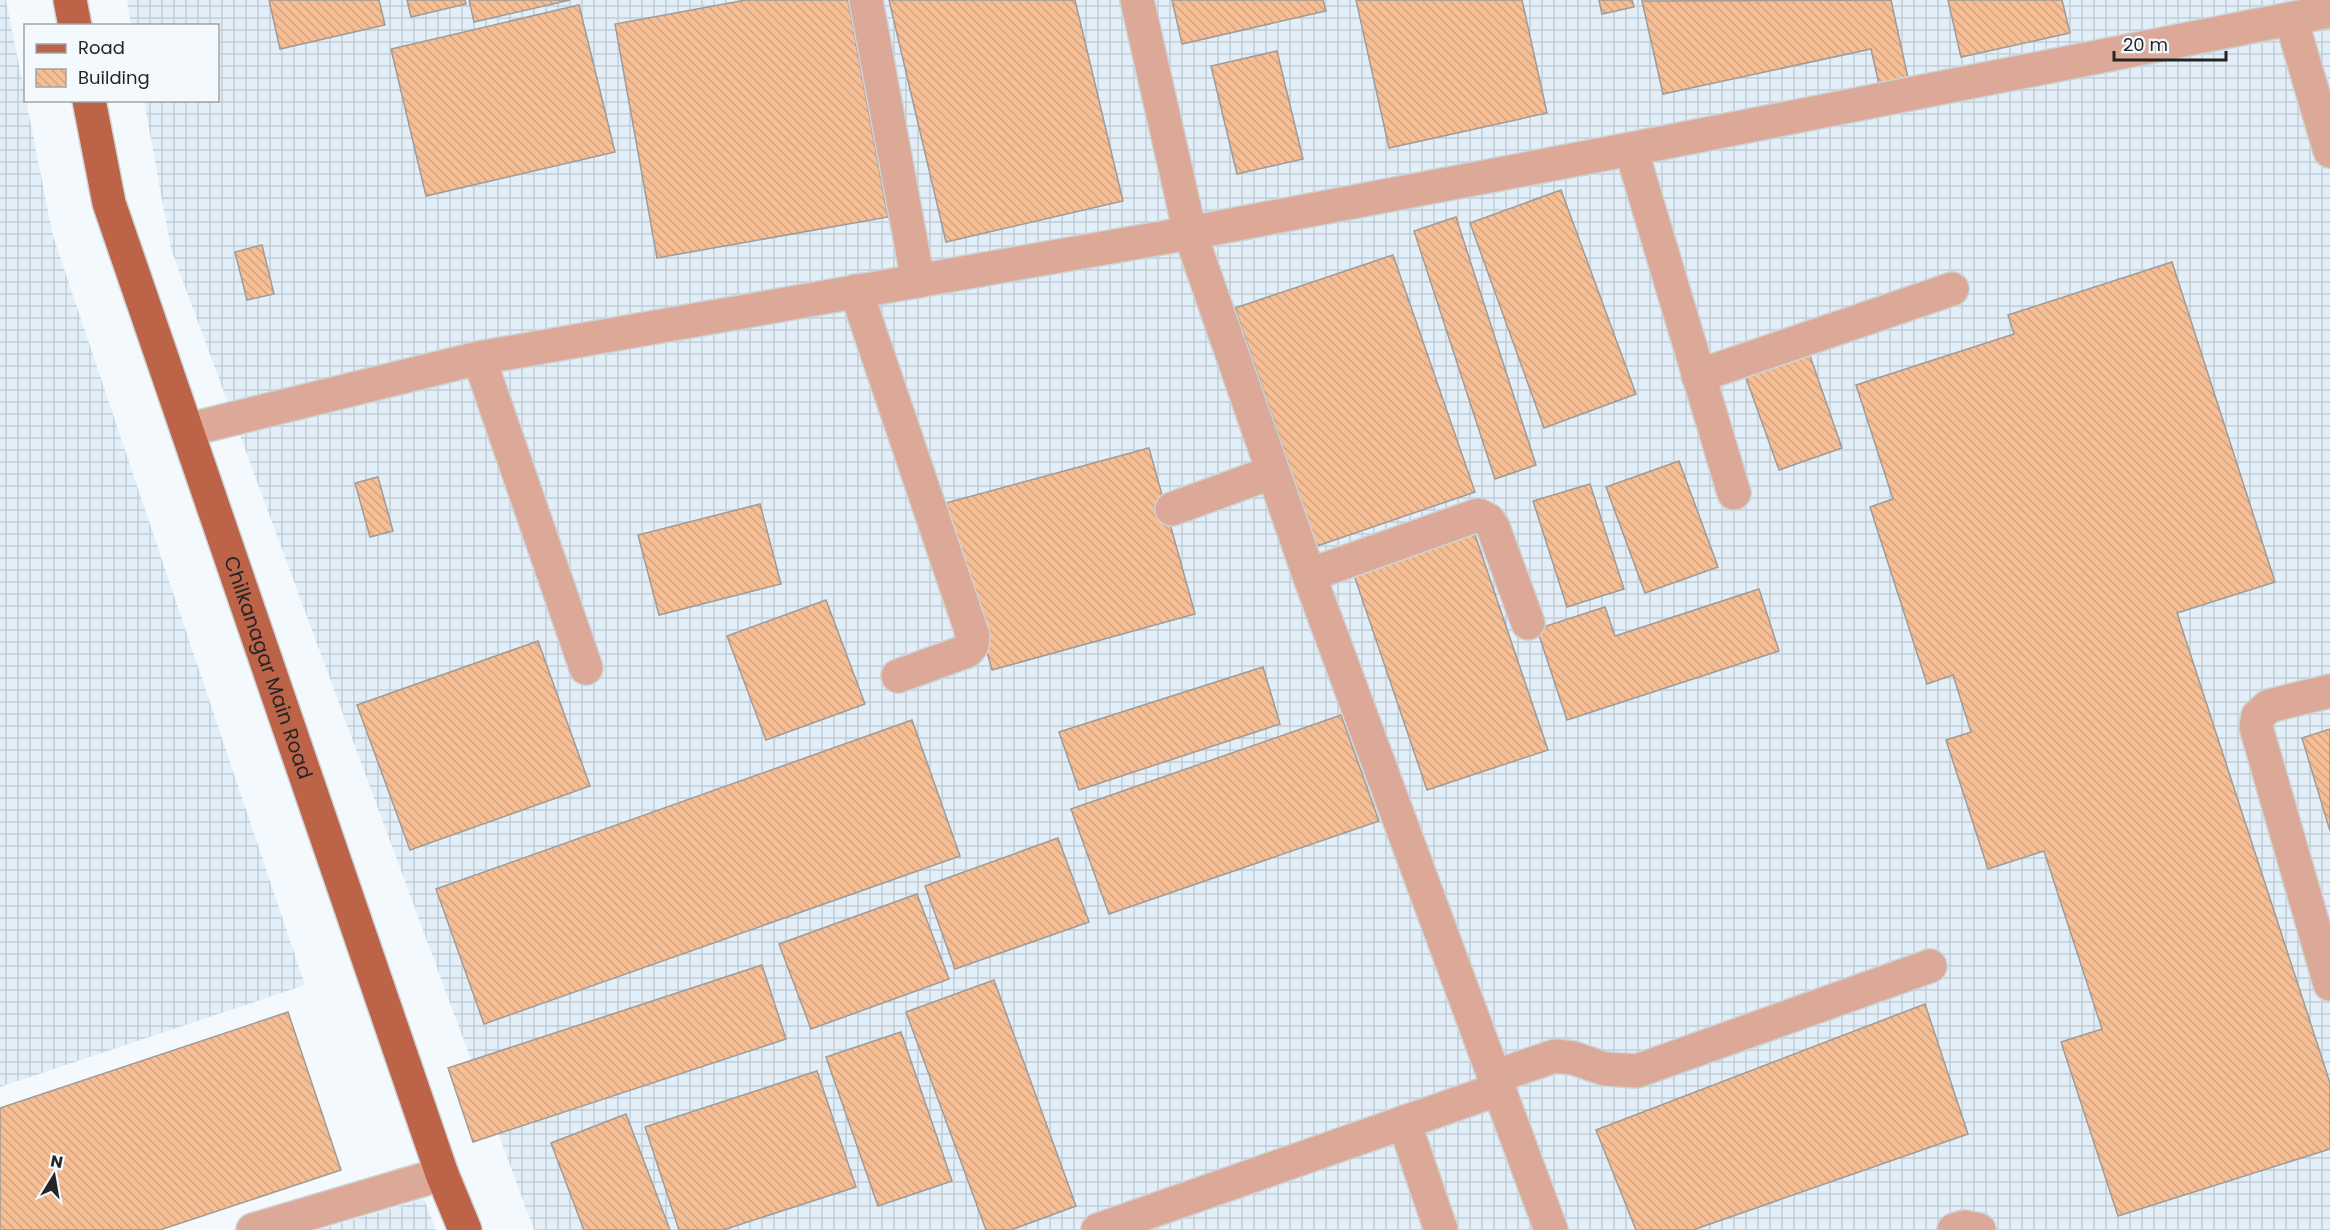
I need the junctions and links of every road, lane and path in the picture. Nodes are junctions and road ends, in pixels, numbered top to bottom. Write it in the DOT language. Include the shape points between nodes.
graph roads {
  1 [pos="70,0"];
  2 [pos="866,0"];
  3 [pos="1137,0"];
  4 [pos="2330,11"];
  5 [pos="2291,19"];
  6 [pos="75,24"];
  7 [pos="89,102"];
  8 [pos="1630,149"];
  9 [pos="2330,151"];
  10 [pos="1190,233"];
  11 [pos="918,281"];
  12 [pos="1952,289"];
  13 [pos="856,291"];
  14 [pos="479,358"];
  15 [pos="1698,376"];
  16 [pos="187,430"];
  17 [pos="1273,472"];
  18 [pos="1734,493"];
  19 [pos="1172,509"];
  20 [pos="1309,575"];
  21 [pos="1528,623"];
  22 [pos="586,668"];
  23 [pos="898,676"];
  24 [pos="2330,691"];
  25 [pos="1930,966"];
  26 [pos="2330,984"];
  27 [pos="1497,1083"];
  28 [pos="1404,1122"];
  29 [pos="442,1174"];
  30 [pos="253,1230"];
  31 [pos="465,1230"];
  32 [pos="1098,1230"];
  33 [pos="1440,1230"];
  34 [pos="1551,1230"];
  35 [pos="1954,1230"];
  36 [pos="1979,1230"];
  1 -- 6 [label="main road"];
  2 -- 11 [label="street"];
  3 -- 10 [label="street"];
  4 -- 5 [label="street"];
  5 -- 8 [label="street"];
  5 -- 9 [label="street"];
  7 -- 16 [label="main road, Chilkanagar Main Road" via="109,203"];
  8 -- 10 [label="street"];
  8 -- 15 [label="street"];
  10 -- 11 [label="street"];
  10 -- 17 [label="street"];
  11 -- 13 [label="street"];
  12 -- 15 [label="street"];
  13 -- 14 [label="street"];
  13 -- 23 [label="street" via="973,636 968,651"];
  14 -- 16 [label="street"];
  14 -- 22 [label="street"];
  15 -- 18 [label="street"];
  16 -- 29 [label="main road, Chilkanagar Main Road"];
  17 -- 19 [label="street"];
  17 -- 20 [label="street"];
  20 -- 21 [label="street" via="1478,516 1493,527"];
  20 -- 27 [label="street"];
  24 -- 26 [label="street" via="2270,706 2258,716 2256,727"];
  25 -- 27 [label="street" via="1637,1071 1605,1069 1555,1056"];
  27 -- 28 [label="street"];
  27 -- 34 [label="street"];
  28 -- 32 [label="street"];
  28 -- 33 [label="street"];
  29 -- 30 [label="street"];
  29 -- 31 [label="main road, Chilkanagar Main Road"];
  35 -- 36 [label="street"];
}
